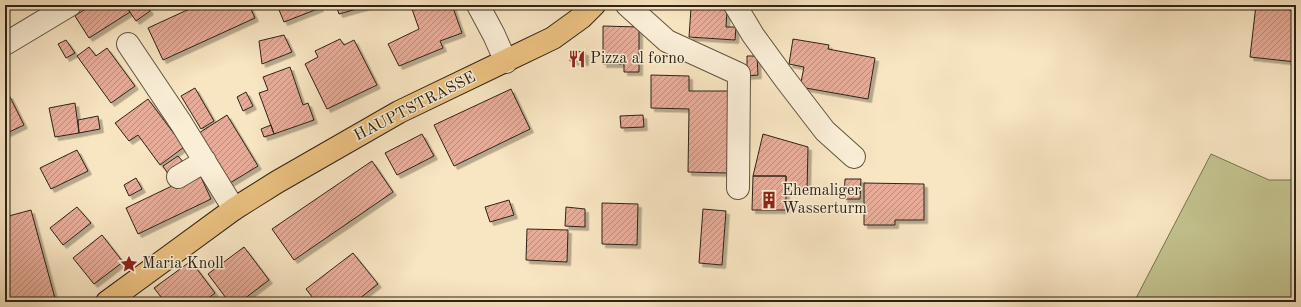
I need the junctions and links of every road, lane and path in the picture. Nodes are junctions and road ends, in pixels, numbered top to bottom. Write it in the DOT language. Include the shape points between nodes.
graph roads {
  1 [pos="70,5"];
  2 [pos="594,5"];
  3 [pos="627,5"];
  4 [pos="735,5"];
  5 [pos="484,7"];
  6 [pos="5,44"];
  7 [pos="128,44"];
  8 [pos="506,62"];
  9 [pos="854,158"];
  10 [pos="205,161"];
  11 [pos="178,177"];
  12 [pos="738,188"];
  13 [pos="234,209"];
  14 [pos="107,302"];
  1 -- 6 [label="street"];
  2 -- 8 [label="main road, HAUPTSTRASSE" via="553,38"];
  3 -- 12 [label="street" via="667,41 739,74"];
  4 -- 9 [label="street" via="789,85 825,130"];
  5 -- 8 [label="street"];
  7 -- 10 [label="street"];
  8 -- 13 [label="main road, HAUPTSTRASSE" via="399,112"];
  10 -- 11 [label="street"];
  10 -- 13 [label="street"];
  13 -- 14 [label="main road, HAUPTSTRASSE"];
}
